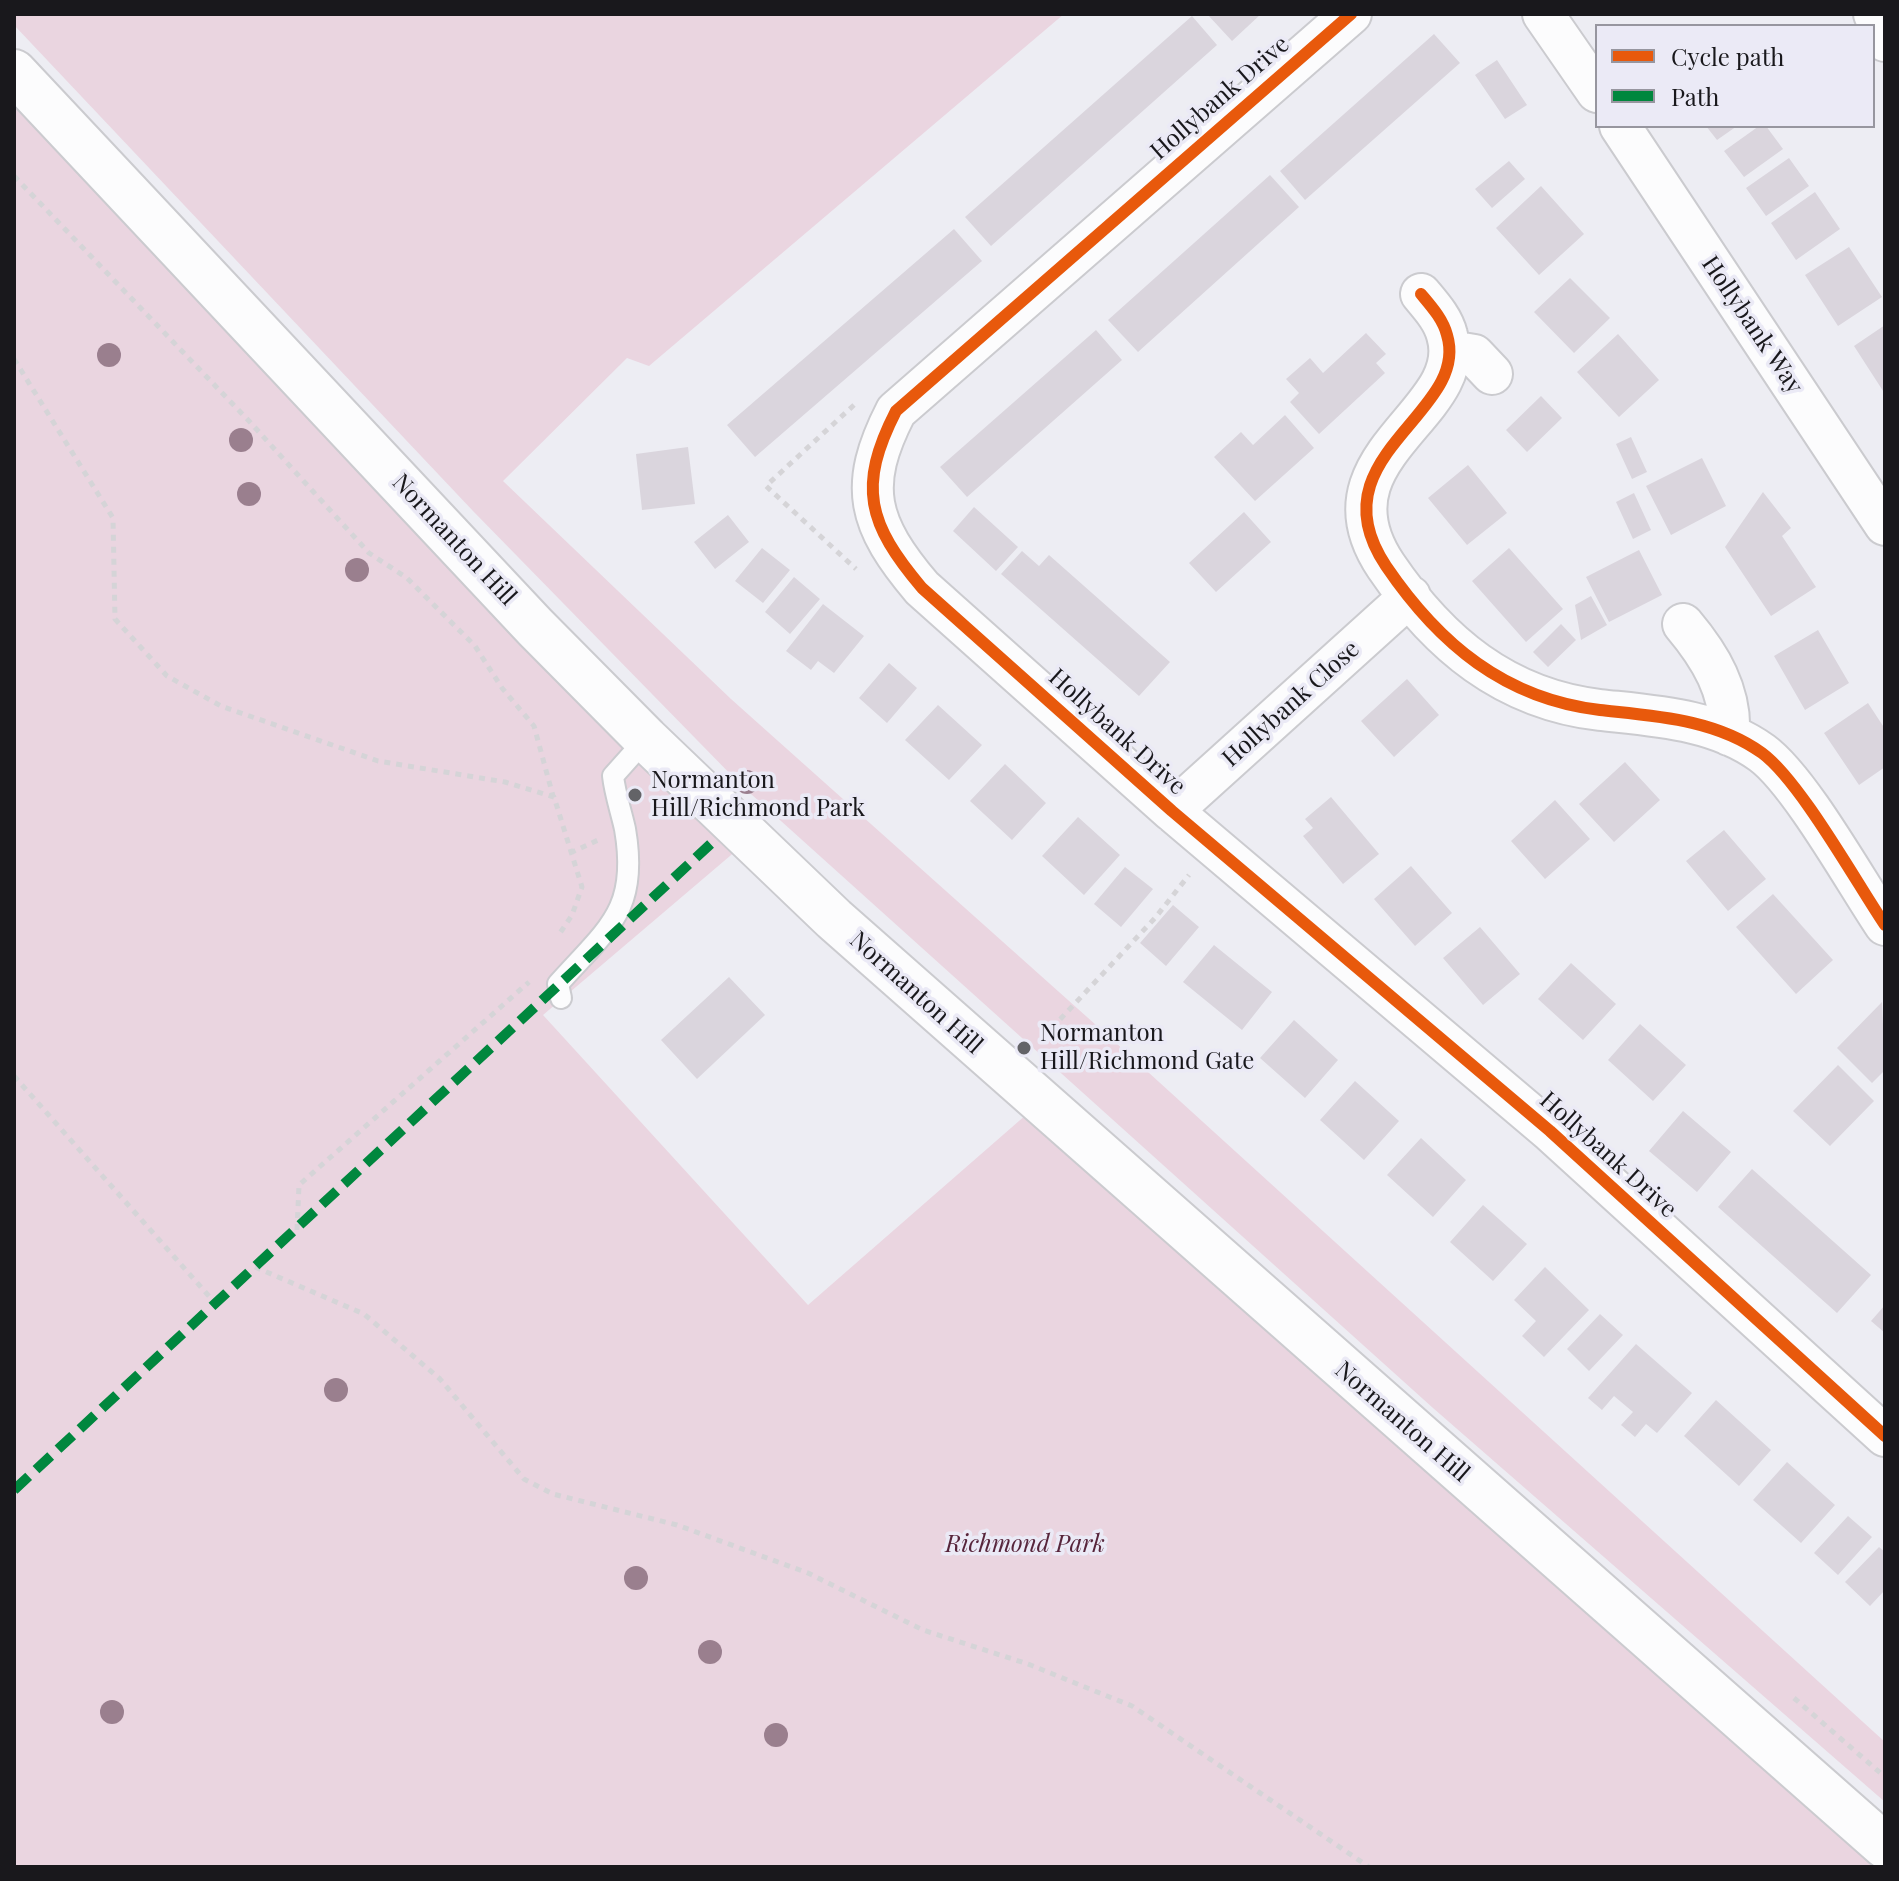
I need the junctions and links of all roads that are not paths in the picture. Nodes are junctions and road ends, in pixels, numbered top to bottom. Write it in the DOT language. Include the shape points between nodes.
graph roads {
  1 [pos="1351,14"];
  2 [pos="1543,14"];
  3 [pos="1874,14"];
  4 [pos="1885,41"];
  5 [pos="14,72"];
  6 [pos="1595,89"];
  7 [pos="1621,128"];
  8 [pos="1421,294"];
  9 [pos="1450,351"];
  10 [pos="1492,374"];
  11 [pos="1885,525"];
  12 [pos="1410,596"];
  13 [pos="1683,624"];
  14 [pos="1729,735"];
  15 [pos="646,739"];
  16 [pos="1172,811"];
  17 [pos="1885,925"];
  18 [pos="561,998"];
  19 [pos="1885,1436"];
  20 [pos="1885,1846"];
  1 -- 16 [label="street, Hollybank Drive" via="931,377 896,411 878,446 871,486 893,553 922,588"];
  2 -- 6 [label="street"];
  3 -- 4 [label="street"];
  5 -- 15 [label="main road, Normanton Hill"];
  7 -- 11 [label="street, Hollybank Way"];
  8 -- 9 [label="street" via="1442,323"];
  9 -- 10 [label="street" via="1474,355"];
  9 -- 12 [label="street" via="1444,378 1378,463 1367,494 1368,522 1385,564"];
  12 -- 14 [label="street" via="1467,658 1509,686 1596,709 1668,716"];
  12 -- 16 [label="street, Hollybank Close"];
  13 -- 14 [label="street" via="1722,683"];
  14 -- 17 [label="street" via="1764,755 1798,795"];
  15 -- 18 [label="lane" via="613,776 625,828 629,887 619,913 558,984"];
  15 -- 20 [label="main road, Normanton Hill" via="945,1020"];
  16 -- 19 [label="street, Hollybank Drive" via="1550,1131"];
}
